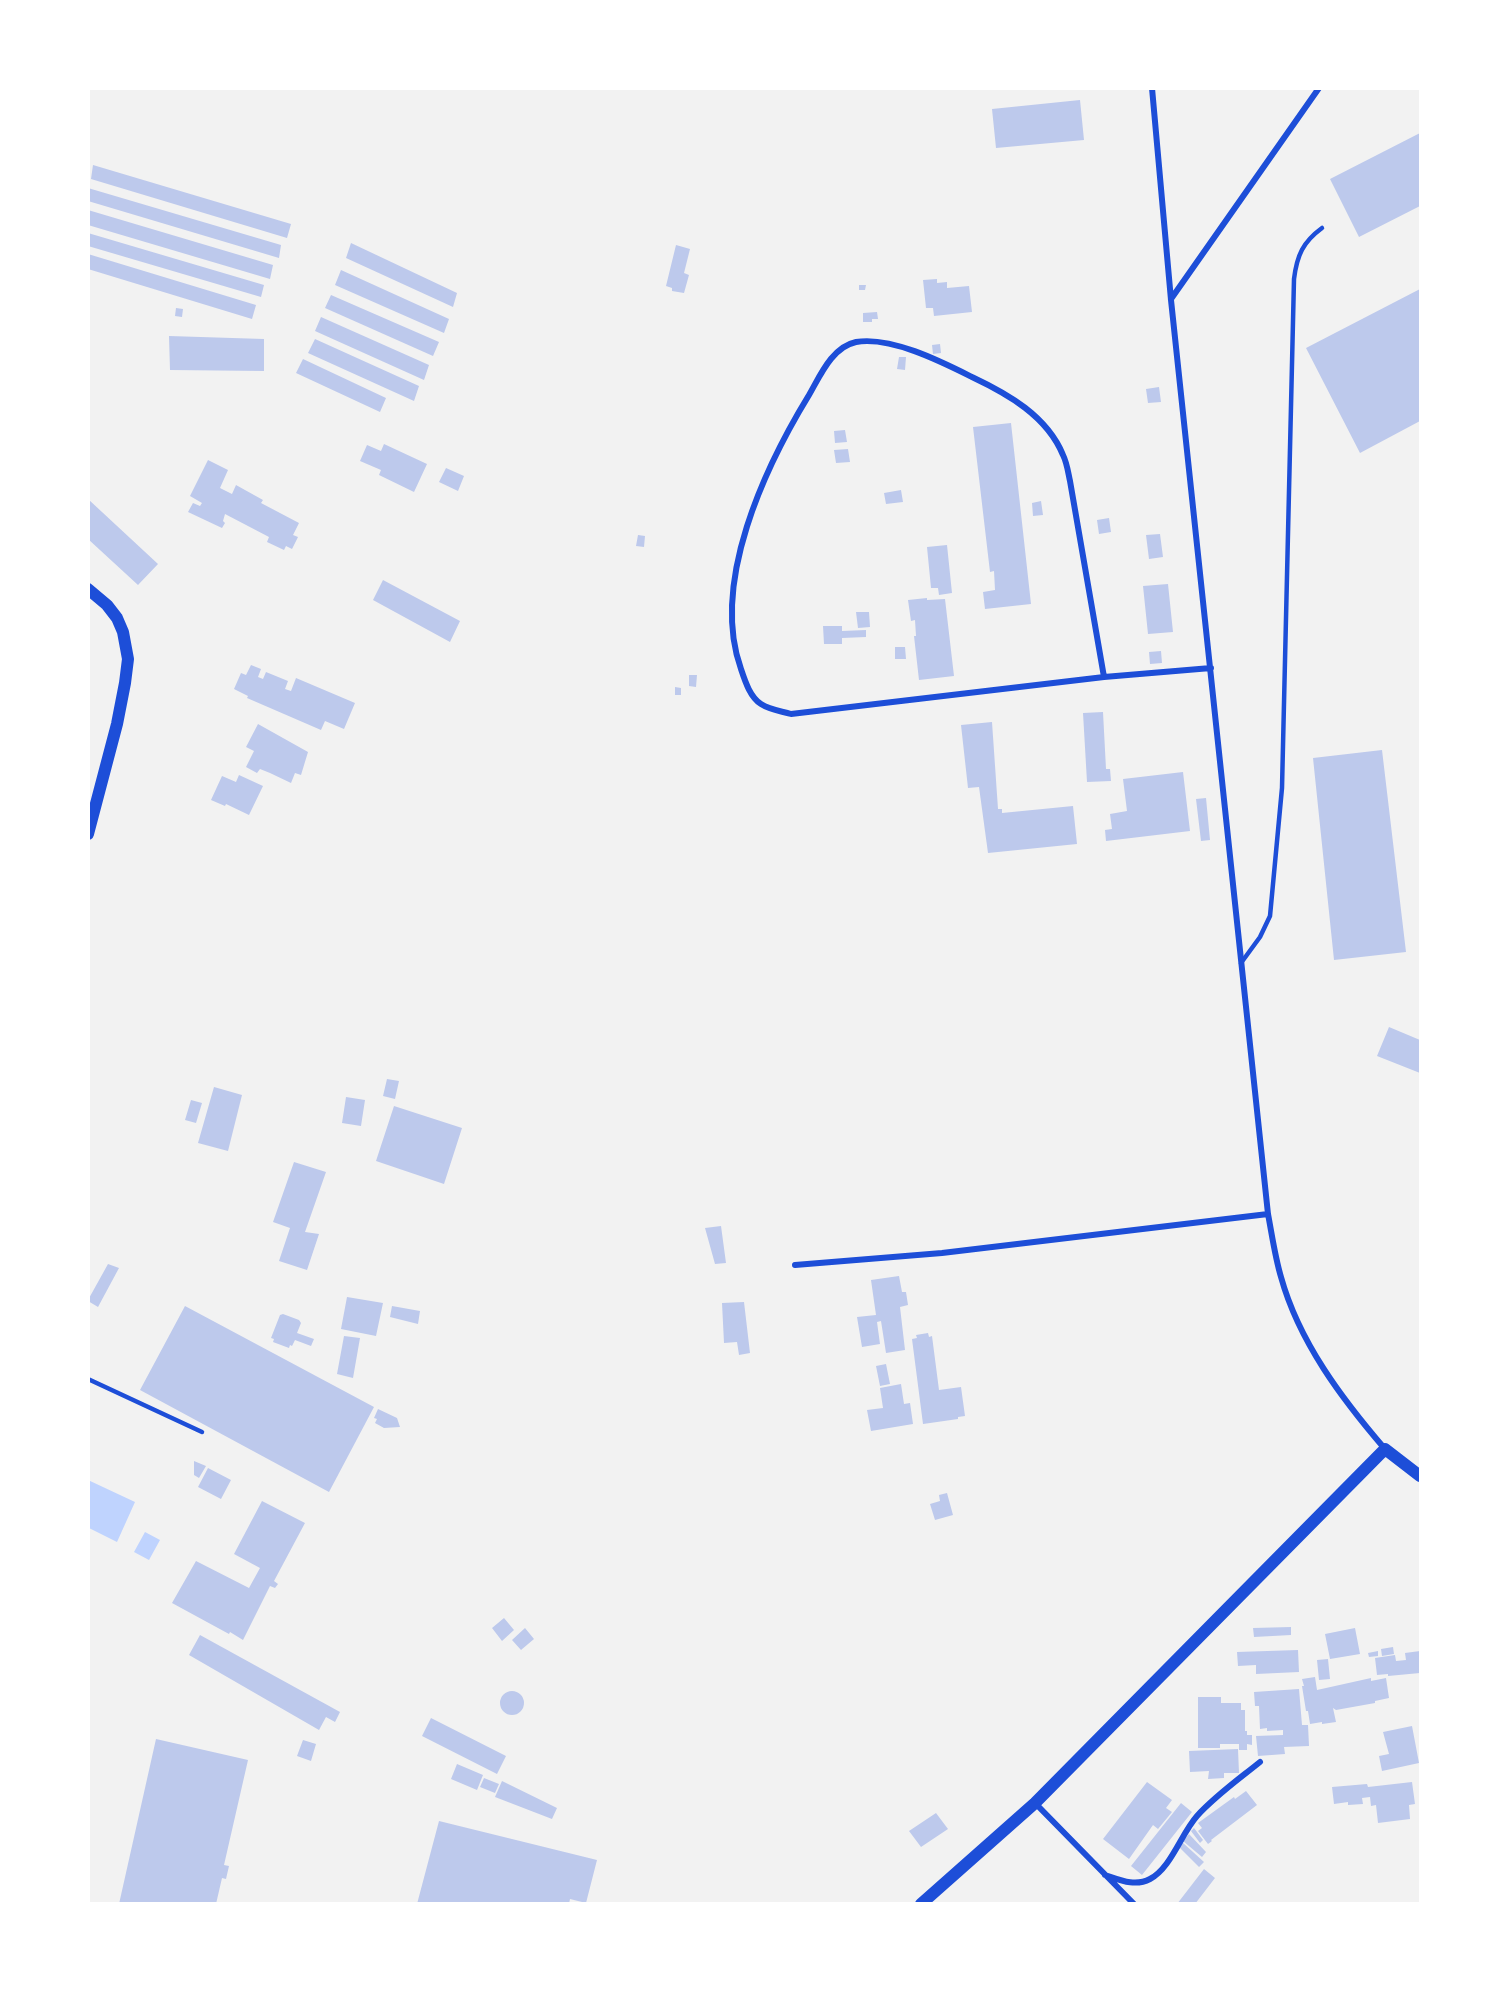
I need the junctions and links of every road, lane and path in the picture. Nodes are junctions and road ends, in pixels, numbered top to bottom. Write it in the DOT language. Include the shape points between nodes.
graph roads {
  1 [pos="1152,88"];
  2 [pos="1319,88"];
  3 [pos="1322,228"];
  4 [pos="1171,300"];
  5 [pos="88,589"];
  6 [pos="1211,668"];
  7 [pos="1104,677"];
  8 [pos="88,834"];
  9 [pos="1241,963"];
  10 [pos="1268,1214"];
  11 [pos="795,1265"];
  12 [pos="88,1379"];
  13 [pos="202,1432"];
  14 [pos="1385,1449"];
  15 [pos="1420,1476"];
  16 [pos="1260,1762"];
  17 [pos="1035,1803"];
  18 [pos="1106,1875"];
  19 [pos="921,1904"];
  20 [pos="1134,1904"];
  1 -- 4 [label="street"];
  2 -- 4 [label="street"];
  3 -- 9 [label="lane" via="1308,238 1294,279 1282,788 1273,901 1267,925"];
  4 -- 6 [label="street"];
  5 -- 8 [label="main road" via="117,618 128,659 117,724"];
  6 -- 7 [label="street"];
  6 -- 9 [label="street"];
  7 -- 7 [label="street" via="791,714 759,703 748,688 738,660 732,607 735,569 755,502 781,442 830,361 842,349 856,342 902,346 1004,392 1054,436 1070,481"];
  9 -- 10 [label="street"];
  10 -- 11 [label="street" via="942,1253"];
  10 -- 14 [label="street" via="1281,1278 1298,1322 1353,1412"];
  12 -- 13 [label="lane"];
  14 -- 15 [label="main road"];
  14 -- 17 [label="main road"];
  16 -- 18 [label="street" via="1197,1816 1166,1864 1152,1878 1135,1883"];
  17 -- 18 [label="street"];
  17 -- 19 [label="main road"];
  18 -- 20 [label="street"];
}
